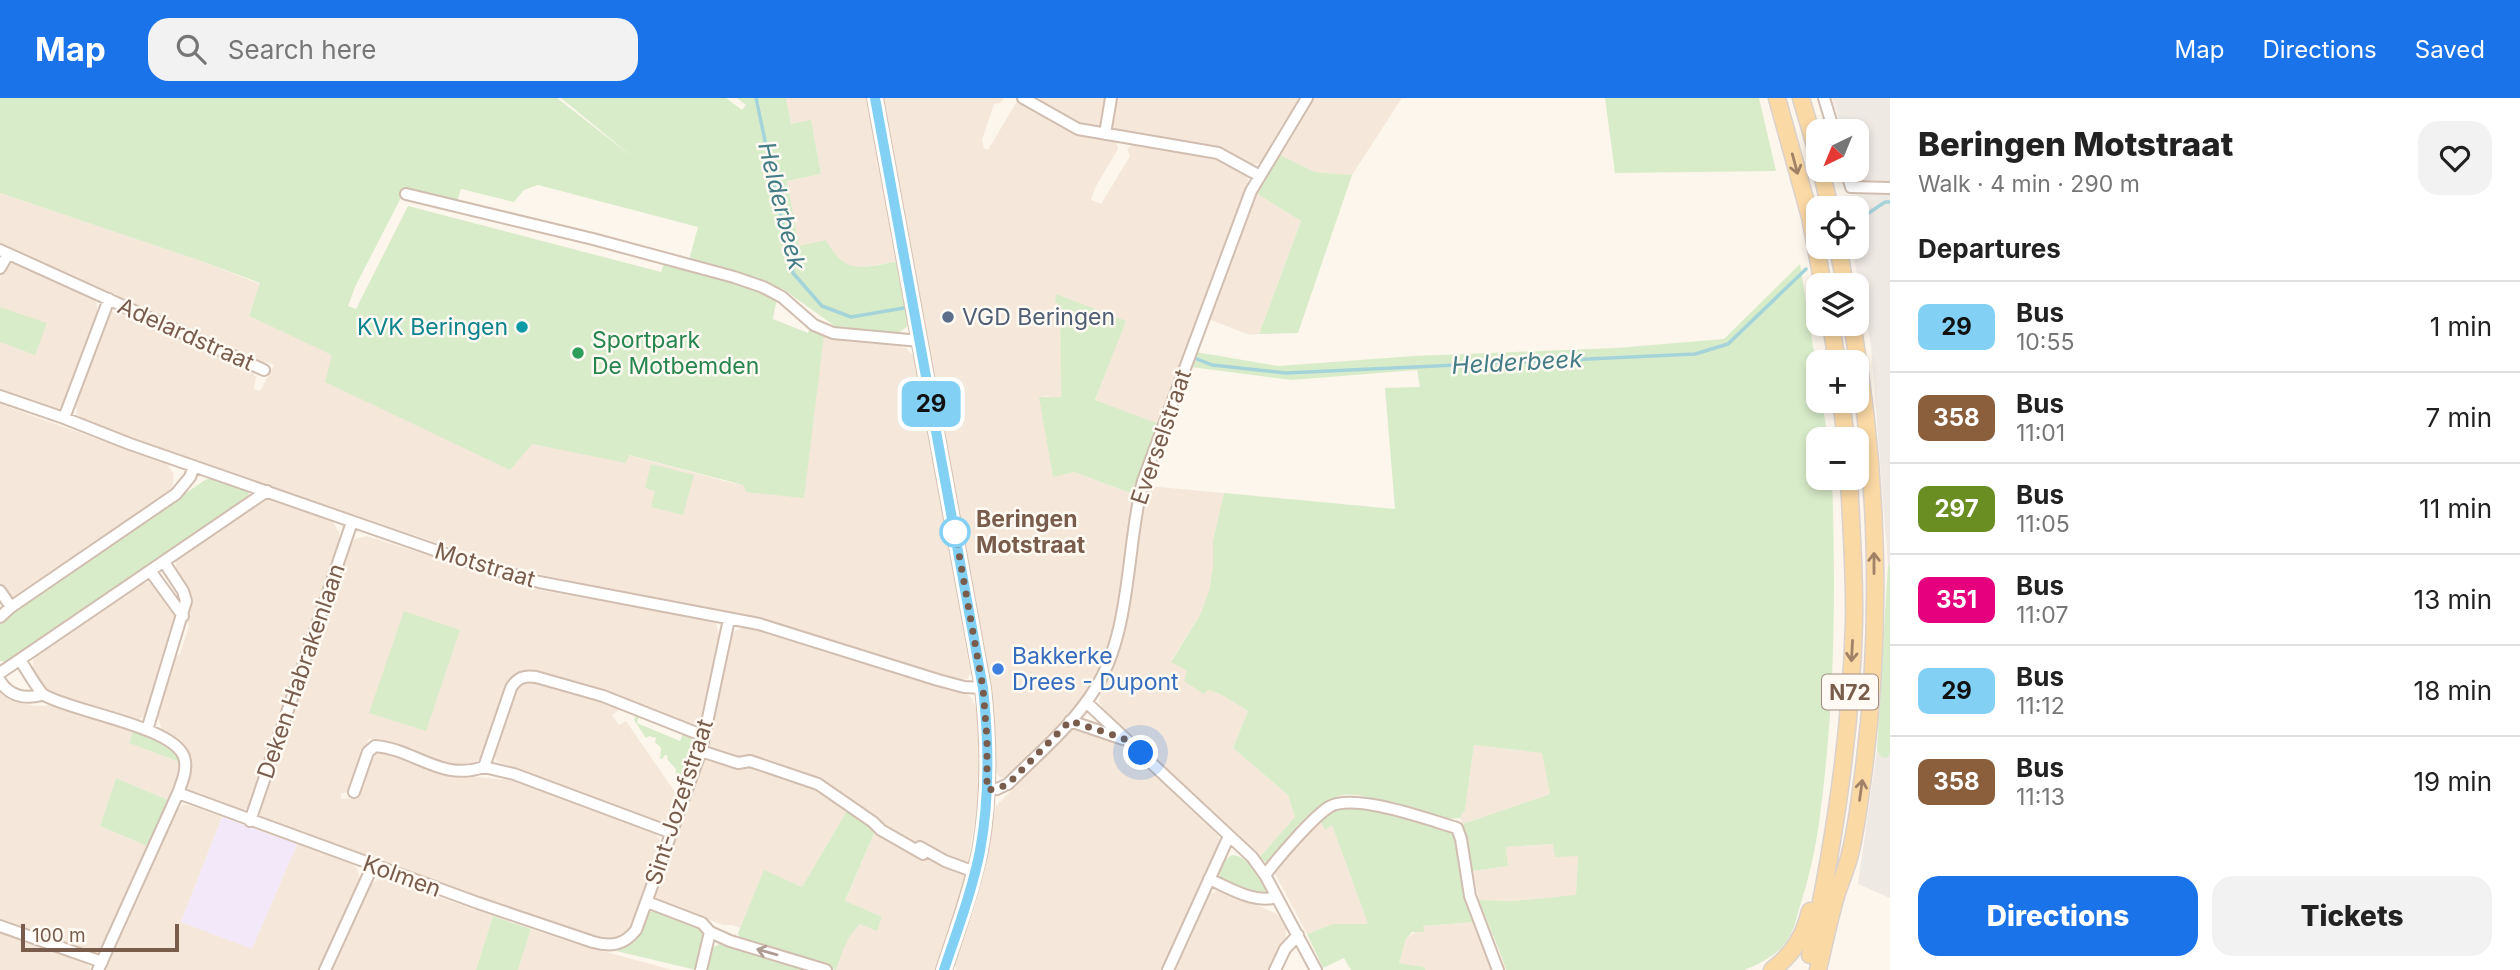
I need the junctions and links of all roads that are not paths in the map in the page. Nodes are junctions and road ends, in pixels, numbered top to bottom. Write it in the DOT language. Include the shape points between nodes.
graph roads {
  1 [pos="875,98"];
  2 [pos="1023,98"];
  3 [pos="1111,98"];
  4 [pos="1307,98"];
  5 [pos="1777,98"];
  6 [pos="1801,98"];
  7 [pos="1824,98"];
  8 [pos="1807,119"];
  9 [pos="1830,119"];
  10 [pos="1105,134"];
  11 [pos="1258,175"];
  12 [pos="1850,182"];
  13 [pos="1890,188"];
  14 [pos="406,194"];
  15 [pos="4,252"];
  16 [pos="0,268"];
  17 [pos="1821,273"];
  18 [pos="108,299"];
  19 [pos="1854,336"];
  20 [pos="920,341"];
  21 [pos="264,370"];
  22 [pos="0,396"];
  23 [pos="64,418"];
  24 [pos="194,467"];
  25 [pos="1849,490"];
  26 [pos="267,491"];
  27 [pos="352,522"];
  28 [pos="164,562"];
  29 [pos="151,572"];
  30 [pos="0,591"];
  31 [pos="11,607"];
  32 [pos="183,616"];
  33 [pos="0,617"];
  34 [pos="729,619"];
  35 [pos="20,660"];
  36 [pos="0,673"];
  37 [pos="0,681"];
  38 [pos="983,688"];
  39 [pos="42,695"];
  40 [pos="1086,702"];
  41 [pos="1070,721"];
  42 [pos="147,730"];
  43 [pos="704,736"];
  44 [pos="1123,738"];
  45 [pos="701,751"];
  46 [pos="484,767"];
  47 [pos="987,790"];
  48 [pos="178,793"];
  49 [pos="354,793"];
  50 [pos="250,821"];
  51 [pos="889,830"];
  52 [pos="672,833"];
  53 [pos="1229,836"];
  54 [pos="923,854"];
  55 [pos="1849,857"];
  56 [pos="1827,863"];
  57 [pos="373,865"];
  58 [pos="975,872"];
  59 [pos="1265,875"];
  60 [pos="1209,879"];
  61 [pos="1277,897"];
  62 [pos="646,902"];
  63 [pos="0,926"];
  64 [pos="710,932"];
  65 [pos="1298,935"];
  66 [pos="627,941"];
  67 [pos="100,966"];
  68 [pos="325,970"];
  69 [pos="701,970"];
  70 [pos="826,970"];
  71 [pos="944,970"];
  72 [pos="1168,970"];
  73 [pos="1275,970"];
  74 [pos="1315,970"];
  75 [pos="1498,970"];
  76 [pos="1772,970"];
  77 [pos="1807,970"];
  78 [pos="1818,970"];
  79 [pos="1829,970"];
  1 -- 20 [label="street"];
  2 -- 10 [label="street" via="1078,129"];
  3 -- 10 [label="street"];
  4 -- 11 [label="street, Everselstraat"];
  5 -- 17 [label="main road, one-way"];
  6 -- 8 [label="main road"];
  7 -- 9 [label="street"];
  10 -- 11 [label="street" via="1218,153"];
  11 -- 40 [label="street, Everselstraat" via="1143,481 1121,620 1104,673"];
  12 -- 13 [label="street" via="1851,187"];
  14 -- 20 [label="street" via="734,277 782,297 814,325 833,333"];
  15 -- 16 [label="street"];
  15 -- 18 [label="street, Adelardstraat"];
  18 -- 21 [label="street, Adelardstraat"];
  18 -- 23 [label="street, Adelardstraat"];
  55 -- 19 [label="main road, N72, one-way" via="1870,707 1874,626 1869,458"];
  20 -- 38 [label="street"];
  22 -- 23 [label="street, Motstraat"];
  23 -- 24 [label="street, Motstraat"];
  24 -- 26 [label="street, Motstraat"];
  24 -- 31 [label="street" via="176,494"];
  25 -- 56 [label="main road, N72, one-way" via="1854,621 1850,689"];
  26 -- 27 [label="street, Motstraat"];
  26 -- 28 [label="street"];
  27 -- 34 [label="street, Motstraat" via="524,578"];
  27 -- 50 [label="street, Deken Habrakenlaan"];
  28 -- 29 [label="street"];
  28 -- 32 [label="street" via="186,597"];
  29 -- 32 [label="street"];
  29 -- 35 [label="street"];
  30 -- 31 [label="street"];
  31 -- 33 [label="street"];
  32 -- 42 [label="street"];
  34 -- 38 [label="street, Motstraat" via="759,624 964,687"];
  34 -- 43 [label="street, Sint-Jozefstraat"];
  35 -- 36 [label="street"];
  35 -- 39 [label="street"];
  37 -- 39 [label="street" via="14,695"];
  38 -- 47 [label="street"];
  39 -- 42 [label="street"];
  40 -- 41 [label="street, Everselstraat"];
  40 -- 44 [label="street"];
  41 -- 44 [label="street"];
  41 -- 47 [label="street, Everselstraat" via="1008,784"];
  42 -- 48 [label="street" via="173,742 183,755 185,770"];
  43 -- 45 [label="street, Sint-Jozefstraat"];
  43 -- 46 [label="street" via="603,696 524,676 511,688"];
  44 -- 53 [label="street"];
  45 -- 52 [label="street, Sint-Jozefstraat"];
  45 -- 54 [label="street" via="738,763 750,761 818,784"];
  46 -- 49 [label="street" via="454,771 375,746 368,752"];
  46 -- 52 [label="street"];
  47 -- 58 [label="street"];
  48 -- 50 [label="street, Kolmen"];
  48 -- 67 [label="street"];
  50 -- 57 [label="street, Kolmen"];
  51 -- 58 [label="street"];
  52 -- 62 [label="street, Sint-Jozefstraat"];
  53 -- 59 [label="street"];
  53 -- 60 [label="street"];
  55 -- 78 [label="main road, N72"];
  55 -- 79 [label="main road" via="1852,863"];
  56 -- 76 [label="main road" via="1801,939"];
  56 -- 77 [label="main road, N72"];
  57 -- 66 [label="street, Kolmen" via="593,942 610,946"];
  57 -- 68 [label="street"];
  58 -- 71 [label="street"];
  59 -- 61 [label="street"];
  59 -- 75 [label="street" via="1330,807 1348,801 1457,828 1470,896"];
  60 -- 61 [label="street" via="1257,899"];
  60 -- 72 [label="street"];
  61 -- 65 [label="street"];
  62 -- 64 [label="street" via="702,923"];
  62 -- 66 [label="street, Sint-Jozefstraat"];
  63 -- 67 [label="street"];
  64 -- 69 [label="street"];
  70 -- 64 [label="street, one-way"];
  65 -- 73 [label="street"];
  65 -- 74 [label="street"];
}
